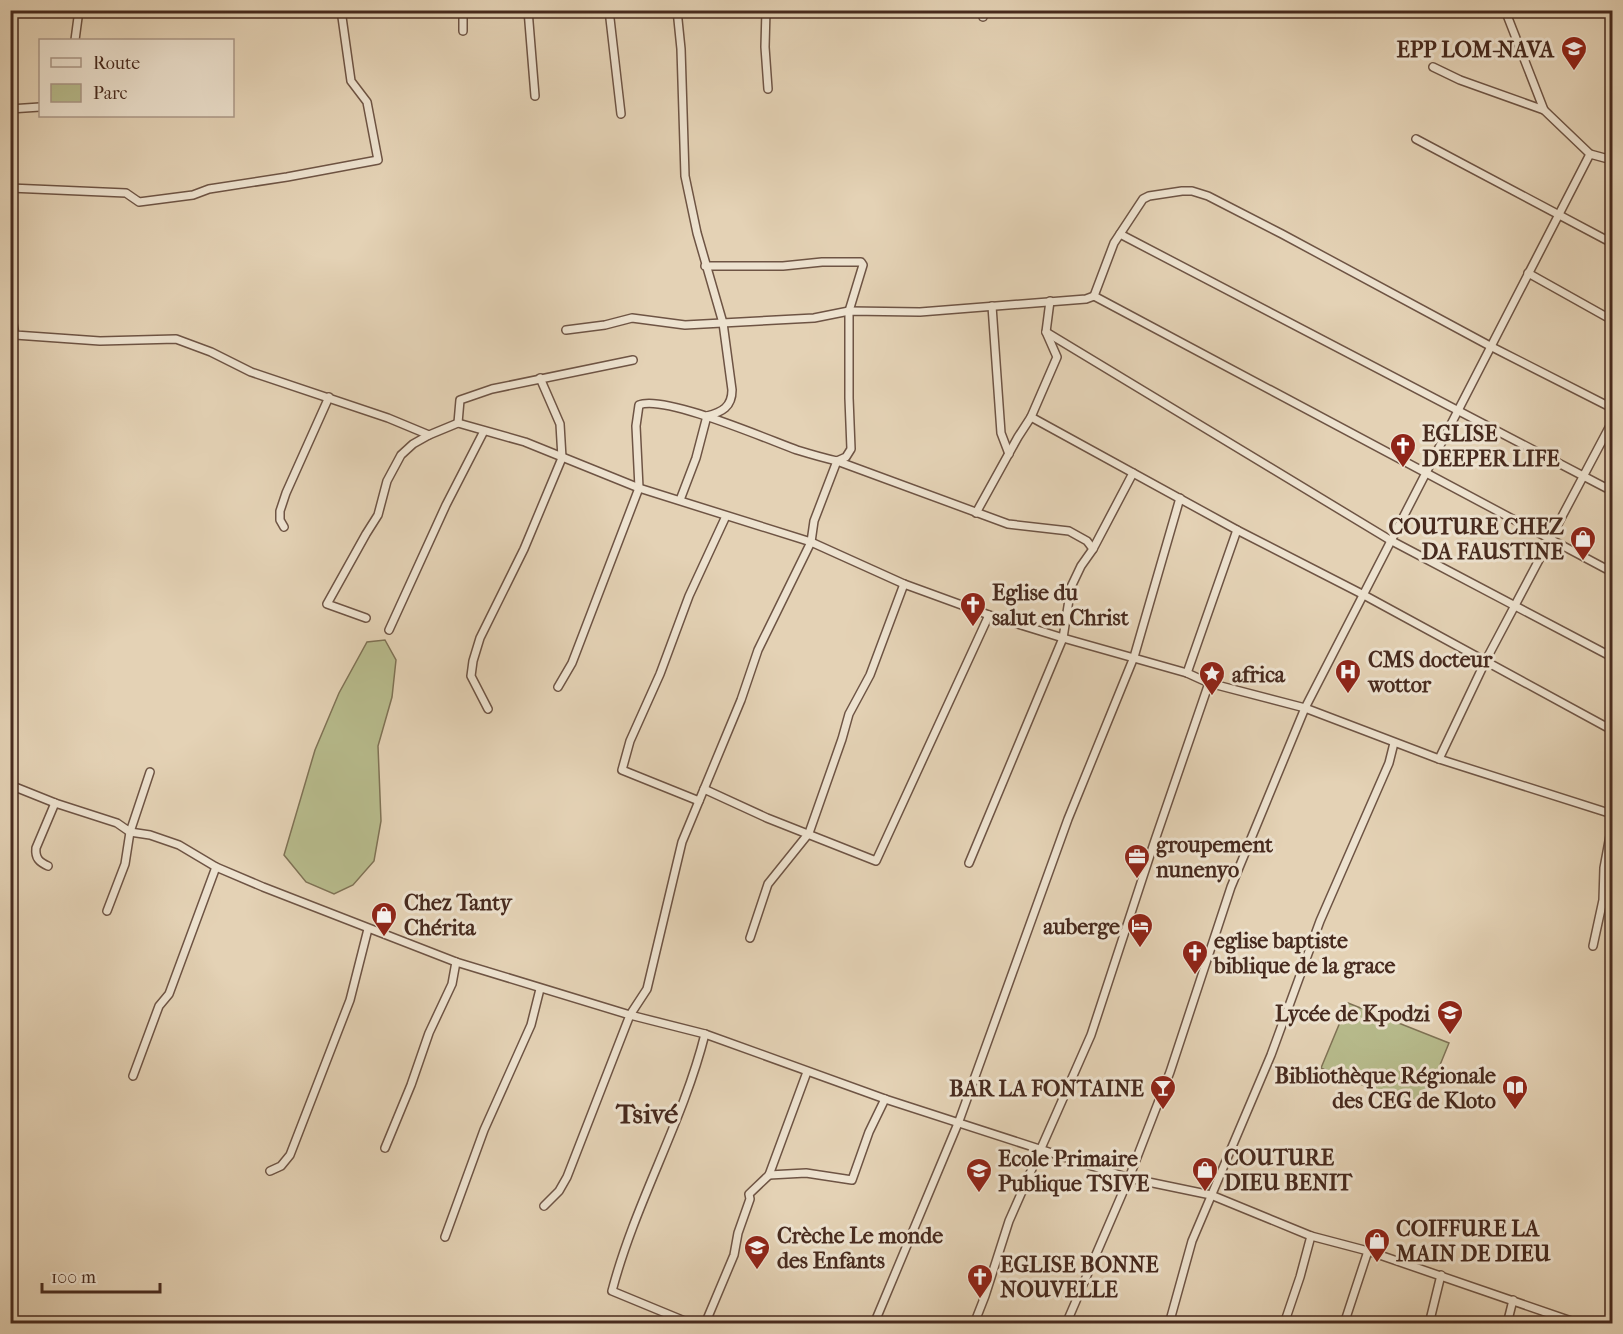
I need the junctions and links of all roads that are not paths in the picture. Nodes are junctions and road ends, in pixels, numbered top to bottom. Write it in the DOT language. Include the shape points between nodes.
graph roads {
  1 [pos="79,10"];
  2 [pos="341,10"];
  3 [pos="463,10"];
  4 [pos="528,10"];
  5 [pos="609,10"];
  6 [pos="677,10"];
  7 [pos="766,10"];
  8 [pos="1504,10"];
  9 [pos="463,31"];
  10 [pos="75,39"];
  11 [pos="1433,67"];
  12 [pos="768,89"];
  13 [pos="535,96"];
  14 [pos="39,107"];
  15 [pos="10,109"];
  16 [pos="1544,110"];
  17 [pos="621,114"];
  18 [pos="1416,138"];
  19 [pos="1590,154"];
  20 [pos="1612,160"];
  21 [pos="10,188"];
  22 [pos="1560,214"];
  23 [pos="1120,234"];
  24 [pos="1612,243"];
  25 [pos="705,266"];
  26 [pos="1528,273"];
  27 [pos="1094,296"];
  28 [pos="1050,301"];
  29 [pos="992,306"];
  30 [pos="10,307"];
  31 [pos="849,311"];
  32 [pos="1612,320"];
  33 [pos="723,323"];
  34 [pos="566,330"];
  35 [pos="1046,332"];
  36 [pos="1490,346"];
  37 [pos="633,360"];
  38 [pos="540,378"];
  39 [pos="329,397"];
  40 [pos="1612,408"];
  41 [pos="1457,410"];
  42 [pos="707,416"];
  43 [pos="1032,417"];
  44 [pos="1612,422"];
  45 [pos="458,423"];
  46 [pos="484,431"];
  47 [pos="429,435"];
  48 [pos="1010,454"];
  49 [pos="562,458"];
  50 [pos="837,461"];
  51 [pos="1133,473"];
  52 [pos="1425,473"];
  53 [pos="1583,476"];
  54 [pos="639,488"];
  55 [pos="1612,491"];
  56 [pos="1180,498"];
  57 [pos="680,500"];
  58 [pos="976,513"];
  59 [pos="726,516"];
  60 [pos="284,527"];
  61 [pos="1237,530"];
  62 [pos="1390,540"];
  63 [pos="1551,540"];
  64 [pos="811,542"];
  65 [pos="1093,549"];
  66 [pos="1612,572"];
  67 [pos="904,584"];
  68 [pos="1362,594"];
  69 [pos="1516,606"];
  70 [pos="989,615"];
  71 [pos="366,618"];
  72 [pos="389,630"];
  73 [pos="1063,638"];
  74 [pos="1134,657"];
  75 [pos="1612,657"];
  76 [pos="1486,660"];
  77 [pos="1187,673"];
  78 [pos="1209,682"];
  79 [pos="558,687"];
  80 [pos="1305,708"];
  81 [pos="488,710"];
  82 [pos="1612,730"];
  83 [pos="1394,743"];
  84 [pos="1439,759"];
  85 [pos="150,772"];
  86 [pos="10,785"];
  87 [pos="705,789"];
  88 [pos="699,801"];
  89 [pos="55,803"];
  90 [pos="1612,814"];
  91 [pos="1612,825"];
  92 [pos="130,832"];
  93 [pos="808,833"];
  94 [pos="969,863"];
  95 [pos="48,866"];
  96 [pos="216,867"];
  97 [pos="107,911"];
  98 [pos="368,929"];
  99 [pos="750,938"];
  100 [pos="1593,946"];
  101 [pos="456,962"];
  102 [pos="540,989"];
  103 [pos="630,1016"];
  104 [pos="705,1034"];
  105 [pos="807,1072"];
  106 [pos="133,1076"];
  107 [pos="885,1099"];
  108 [pos="959,1121"];
  109 [pos="385,1148"];
  110 [pos="1041,1150"];
  111 [pos="270,1171"];
  112 [pos="769,1175"];
  113 [pos="1129,1178"];
  114 [pos="1211,1195"];
  115 [pos="544,1206"];
  116 [pos="1311,1236"];
  117 [pos="445,1237"];
  118 [pos="1368,1251"];
  119 [pos="1441,1275"];
  120 [pos="1513,1299"];
  121 [pos="692,1323"];
  122 [pos="705,1323"];
  123 [pos="874,1323"];
  124 [pos="974,1323"];
  125 [pos="1066,1323"];
  126 [pos="1169,1323"];
  127 [pos="1284,1323"];
  128 [pos="1344,1323"];
  129 [pos="1429,1323"];
  130 [pos="1507,1323"];
  131 [pos="1580,1323"];
  1 -- 10 [label="street"];
  2 -- 21 [label="street" via="351,81 367,102 378,160 139,202 126,193"];
  3 -- 9 [label="street"];
  4 -- 13 [label="street"];
  5 -- 17 [label="street"];
  6 -- 25 [label="street" via="685,176"];
  7 -- 12 [label="street"];
  8 -- 16 [label="street"];
  11 -- 16 [label="street"];
  14 -- 15 [label="street"];
  16 -- 19 [label="street"];
  18 -- 22 [label="street"];
  19 -- 20 [label="street"];
  19 -- 22 [label="street"];
  22 -- 24 [label="street"];
  22 -- 26 [label="street"];
  23 -- 27 [label="street"];
  23 -- 36 [label="street" via="1143,199 1192,191 1282,234"];
  23 -- 41 [label="street"];
  25 -- 31 [label="street" via="857,261 863,266"];
  25 -- 33 [label="street"];
  26 -- 32 [label="street"];
  26 -- 36 [label="street"];
  27 -- 28 [label="street"];
  27 -- 52 [label="street"];
  28 -- 29 [label="street"];
  28 -- 35 [label="street"];
  29 -- 31 [label="street" via="920,312"];
  29 -- 48 [label="street" via="1001,433"];
  30 -- 39 [label="street" via="15,335 176,339 251,372"];
  31 -- 33 [label="street" via="814,318"];
  31 -- 50 [label="street" via="851,449"];
  33 -- 34 [label="street" via="685,325 632,318"];
  33 -- 42 [label="street" via="732,399 729,406"];
  35 -- 43 [label="street" via="1057,357"];
  35 -- 62 [label="street"];
  36 -- 40 [label="street"];
  36 -- 41 [label="street"];
  37 -- 38 [label="street"];
  38 -- 45 [label="street" via="460,400"];
  38 -- 49 [label="street" via="560,424"];
  39 -- 47 [label="street"];
  39 -- 60 [label="street" via="286,493 280,511"];
  41 -- 52 [label="street"];
  41 -- 53 [label="street"];
  42 -- 50 [label="street"];
  42 -- 54 [label="street" via="663,405 639,405"];
  42 -- 57 [label="street"];
  43 -- 48 [label="street"];
  43 -- 51 [label="street"];
  44 -- 53 [label="street"];
  45 -- 46 [label="street"];
  45 -- 47 [label="street"];
  46 -- 49 [label="street" via="525,442"];
  46 -- 72 [label="street"];
  47 -- 71 [label="street" via="401,454 387,481 378,515 327,604"];
  48 -- 58 [label="street"];
  49 -- 54 [label="street"];
  49 -- 81 [label="street" via="473,661 471,676"];
  50 -- 58 [label="street"];
  50 -- 64 [label="street" via="814,521"];
  51 -- 56 [label="street"];
  51 -- 65 [label="street"];
  52 -- 62 [label="street"];
  52 -- 63 [label="street"];
  53 -- 55 [label="street"];
  53 -- 63 [label="street"];
  54 -- 57 [label="street"];
  54 -- 79 [label="street" via="572,663"];
  56 -- 61 [label="street"];
  56 -- 74 [label="street"];
  57 -- 59 [label="street"];
  58 -- 65 [label="street" via="1008,524 1069,531"];
  59 -- 64 [label="street"];
  59 -- 88 [label="street" via="689,596 622,770"];
  61 -- 68 [label="street"];
  61 -- 77 [label="street"];
  62 -- 68 [label="street"];
  62 -- 69 [label="street"];
  63 -- 66 [label="street"];
  63 -- 69 [label="street"];
  64 -- 67 [label="street"];
  64 -- 87 [label="street" via="758,650"];
  65 -- 73 [label="street" via="1071,587"];
  67 -- 70 [label="street"];
  67 -- 93 [label="street" via="870,675 849,714"];
  68 -- 76 [label="street"];
  68 -- 80 [label="street"];
  69 -- 75 [label="street"];
  69 -- 76 [label="street"];
  70 -- 73 [label="street"];
  70 -- 93 [label="street" via="876,861"];
  73 -- 74 [label="street"];
  73 -- 94 [label="street"];
  74 -- 77 [label="street"];
  74 -- 108 [label="street" via="1068,819"];
  76 -- 82 [label="street"];
  76 -- 84 [label="street"];
  77 -- 78 [label="street"];
  78 -- 80 [label="street"];
  78 -- 110 [label="street" via="1091,1035"];
  80 -- 83 [label="street"];
  80 -- 113 [label="street" via="1232,887 1170,1072"];
  83 -- 84 [label="street"];
  83 -- 114 [label="street" via="1389,763 1320,921 1271,1055"];
  84 -- 90 [label="street"];
  85 -- 92 [label="street"];
  86 -- 89 [label="street"];
  87 -- 88 [label="street"];
  87 -- 93 [label="street"];
  88 -- 103 [label="street" via="682,842 647,989"];
  89 -- 92 [label="street" via="117,823"];
  89 -- 95 [label="street" via="35,855"];
  91 -- 100 [label="street"];
  92 -- 96 [label="street" via="179,845"];
  92 -- 97 [label="street" via="125,864"];
  93 -- 99 [label="street" via="768,884"];
  96 -- 98 [label="street"];
  96 -- 106 [label="street" via="169,994 159,1006"];
  98 -- 101 [label="street"];
  98 -- 111 [label="street" via="350,1000 290,1155"];
  101 -- 102 [label="street"];
  101 -- 109 [label="street" via="452,984"];
  102 -- 103 [label="street"];
  102 -- 117 [label="street" via="531,1025 484,1130"];
  103 -- 104 [label="street"];
  103 -- 115 [label="street" via="567,1177"];
  104 -- 105 [label="street"];
  104 -- 121 [label="street" via="697,1068 612,1291"];
  105 -- 107 [label="street"];
  105 -- 112 [label="street"];
  107 -- 108 [label="street"];
  107 -- 112 [label="street" via="868,1132 852,1180 806,1173"];
  108 -- 110 [label="street"];
  108 -- 123 [label="street"];
  110 -- 113 [label="street"];
  110 -- 124 [label="street" via="1009,1221"];
  112 -- 122 [label="street" via="749,1194 734,1255"];
  113 -- 114 [label="street"];
  113 -- 125 [label="street"];
  114 -- 116 [label="street"];
  114 -- 126 [label="street" via="1192,1241"];
  116 -- 118 [label="street"];
  116 -- 127 [label="street"];
  118 -- 119 [label="street"];
  118 -- 128 [label="street"];
  119 -- 120 [label="street"];
  119 -- 129 [label="street"];
  120 -- 130 [label="street"];
  120 -- 131 [label="street"];
}
